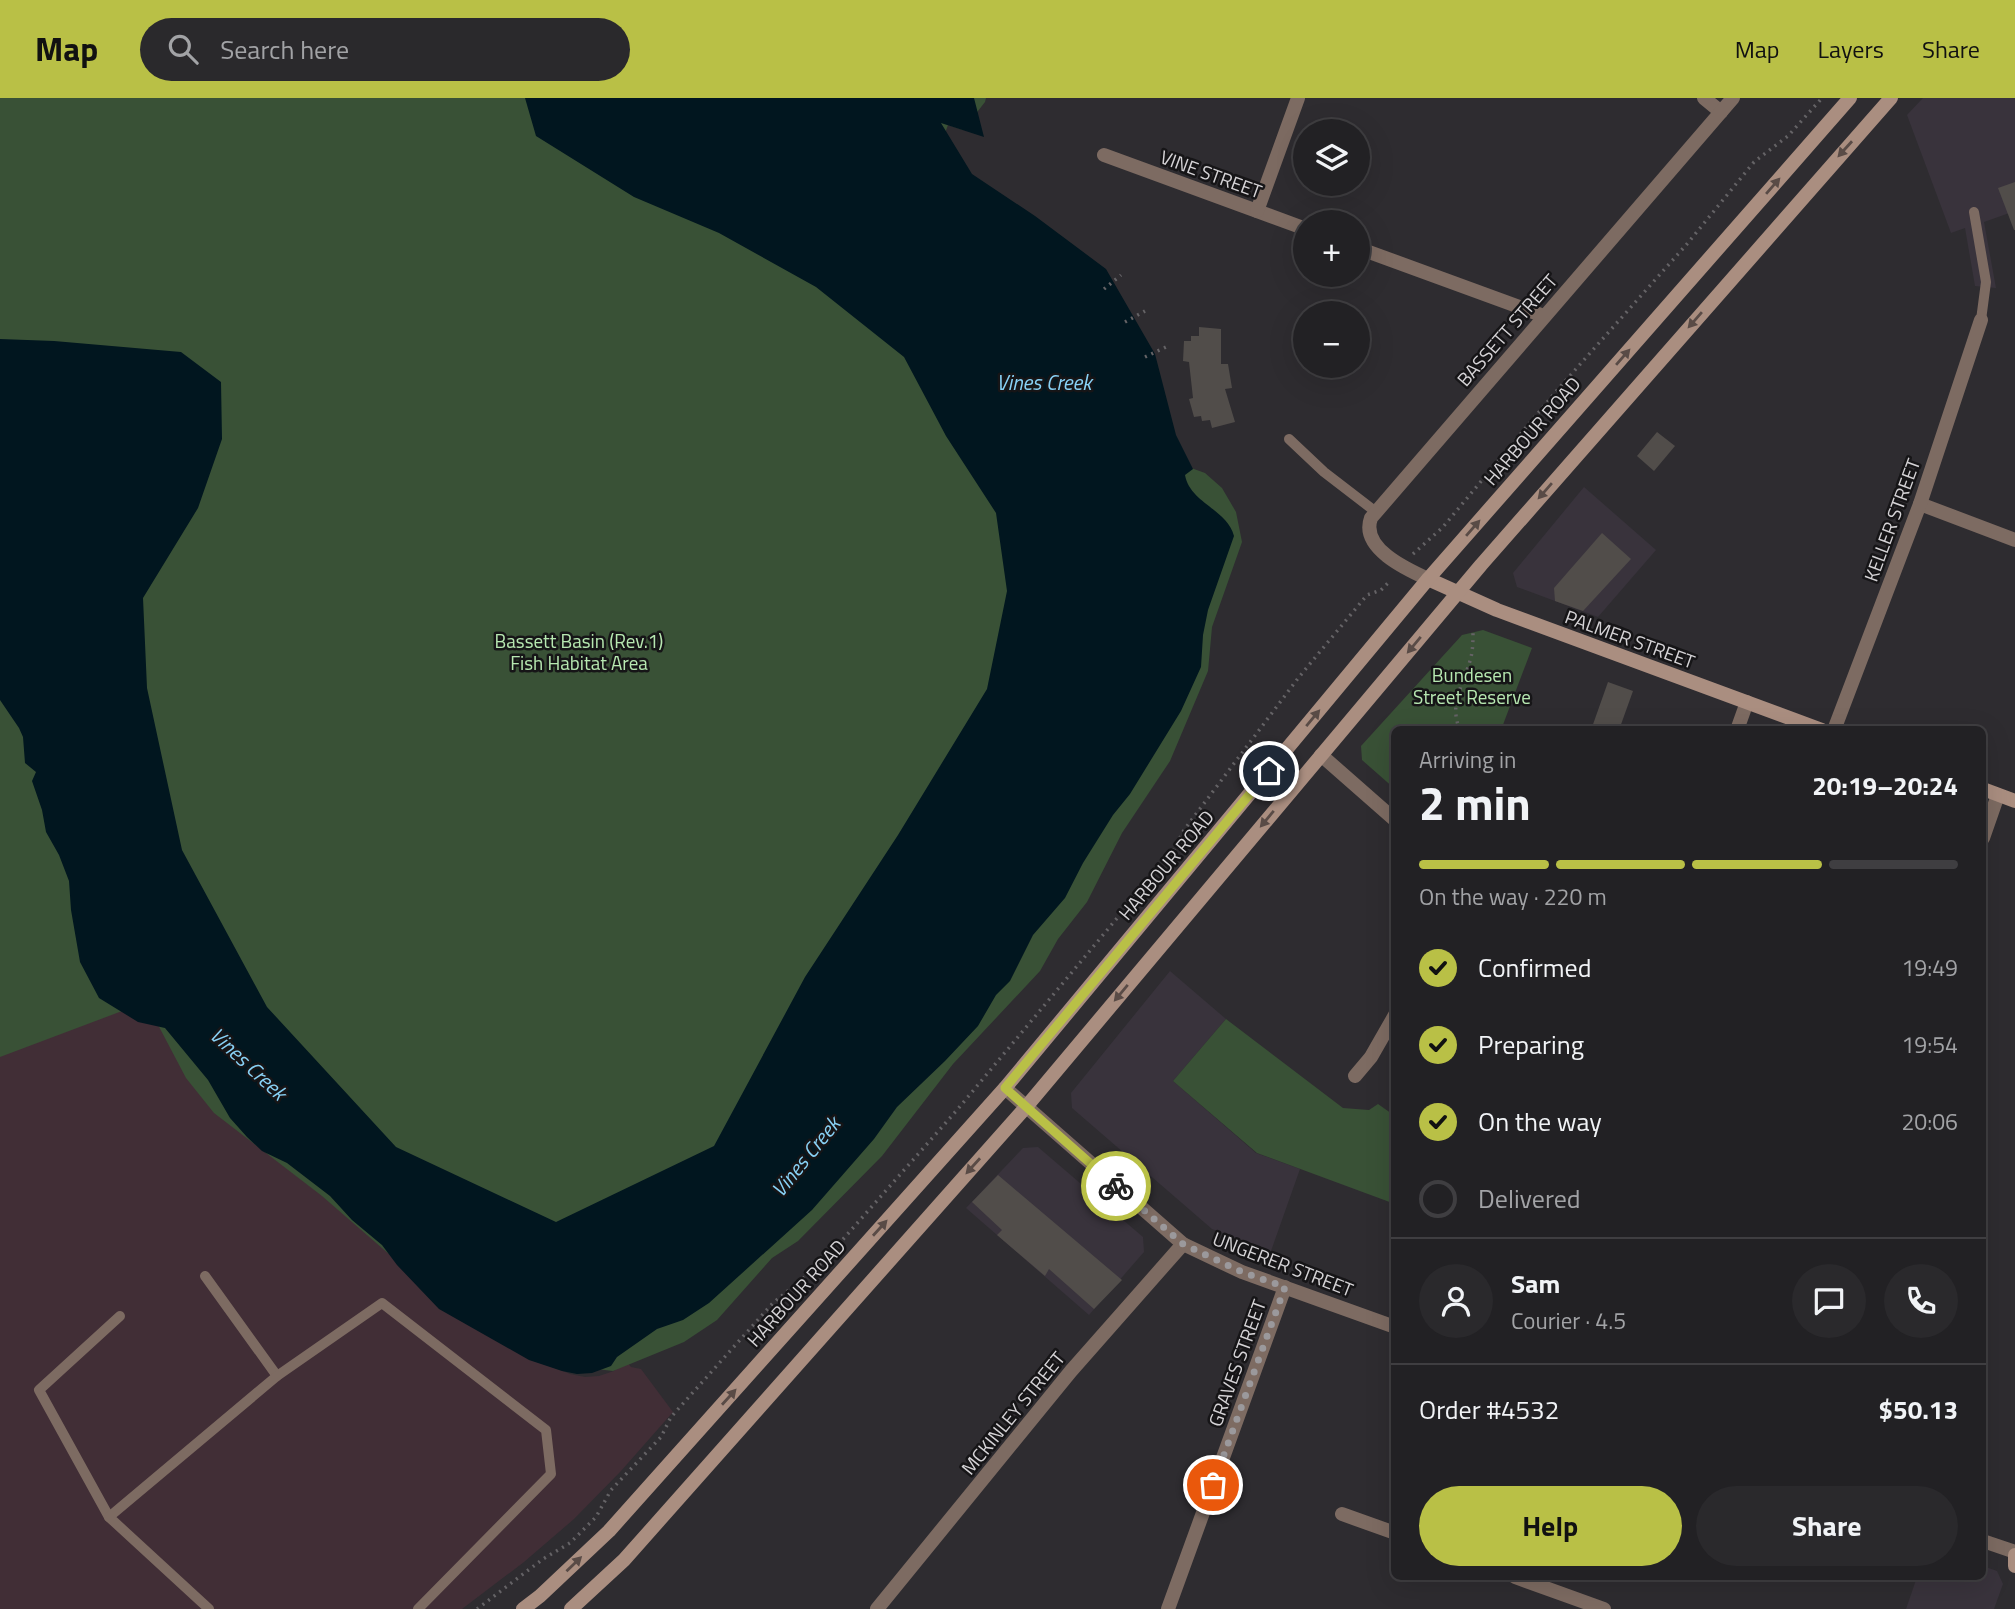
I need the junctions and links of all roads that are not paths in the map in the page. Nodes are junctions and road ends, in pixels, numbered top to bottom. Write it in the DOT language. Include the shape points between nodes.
graph roads {
  1 [pos="1298,98"];
  2 [pos="1704,98"];
  3 [pos="1733,98"];
  4 [pos="1850,98"];
  5 [pos="1891,98"];
  6 [pos="1721,112"];
  7 [pos="1104,155"];
  8 [pos="1256,211"];
  9 [pos="1974,212"];
  10 [pos="1293,224"];
  11 [pos="1370,252"];
  12 [pos="1544,317"];
  13 [pos="1981,320"];
  14 [pos="1289,439"];
  15 [pos="1920,504"];
  16 [pos="1376,512"];
  17 [pos="2015,540"];
  18 [pos="1428,579"];
  19 [pos="1458,593"];
  20 [pos="1746,702"];
  21 [pos="1738,726"];
  22 [pos="1811,726"];
  23 [pos="1836,726"];
  24 [pos="1321,755"];
  25 [pos="1986,790"];
  26 [pos="1998,795"];
  27 [pos="2015,801"];
  28 [pos="1391,816"];
  29 [pos="1986,829"];
  30 [pos="1391,1022"];
  31 [pos="1355,1076"];
  32 [pos="1005,1088"];
  33 [pos="1026,1107"];
  34 [pos="1183,1244"];
  35 [pos="205,1276"];
  36 [pos="1285,1287"];
  37 [pos="120,1316"];
  38 [pos="1391,1326"];
  39 [pos="276,1376"];
  40 [pos="1342,1514"];
  41 [pos="109,1517"];
  42 [pos="1391,1532"];
  43 [pos="1986,1542"];
  44 [pos="2015,1553"];
  45 [pos="2015,1566"];
  46 [pos="1523,1580"];
  47 [pos="209,1609"];
  48 [pos="418,1609"];
  49 [pos="523,1609"];
  50 [pos="571,1609"];
  51 [pos="877,1609"];
  52 [pos="1168,1609"];
  53 [pos="1604,1609"];
  1 -- 8 [label="street"];
  2 -- 6 [label="street"];
  3 -- 6 [label="street, BASSETT STREET"];
  18 -- 4 [label="main road, HARBOUR ROAD, one-way"];
  5 -- 19 [label="main road, one-way"];
  6 -- 12 [label="street, BASSETT STREET"];
  7 -- 8 [label="street, VINE STREET"];
  8 -- 10 [label="street, VINE STREET"];
  9 -- 13 [label="lane" via="1986,282"];
  11 -- 12 [label="street"];
  12 -- 16 [label="street, BASSETT STREET"];
  13 -- 15 [label="street, KELLER STREET"];
  14 -- 16 [label="lane"];
  15 -- 17 [label="street"];
  15 -- 23 [label="street, KELLER STREET"];
  16 -- 18 [label="street" via="1368,527 1374,543 1402,567"];
  18 -- 19 [label="main road, PALMER STREET"];
  32 -- 18 [label="main road, HARBOUR ROAD, one-way"];
  19 -- 20 [label="main road, PALMER STREET"];
  19 -- 24 [label="main road, one-way"];
  20 -- 21 [label="street"];
  20 -- 22 [label="main road, PALMER STREET"];
  24 -- 28 [label="street"];
  24 -- 33 [label="main road, one-way"];
  25 -- 26 [label="main road"];
  26 -- 27 [label="main road"];
  26 -- 29 [label="street"];
  30 -- 31 [label="street"];
  32 -- 33 [label="street, UNGERER STREET"];
  49 -- 32 [label="main road, HARBOUR ROAD, one-way" via="609,1531"];
  33 -- 34 [label="street, UNGERER STREET"];
  33 -- 50 [label="main road, one-way" via="624,1560"];
  34 -- 36 [label="street, UNGERER STREET"];
  34 -- 51 [label="street, MCKINLEY STREET" via="1071,1371"];
  35 -- 39 [label="lane"];
  36 -- 38 [label="street, UNGERER STREET"];
  36 -- 52 [label="street, GRAVES STREET"];
  37 -- 41 [label="lane" via="39,1390"];
  39 -- 41 [label="lane"];
  39 -- 48 [label="lane" via="382,1303 546,1430 551,1474"];
  40 -- 42 [label="street"];
  41 -- 47 [label="lane"];
  43 -- 44 [label="street"];
  44 -- 45 [label="main road"];
  46 -- 53 [label="street"];
}
